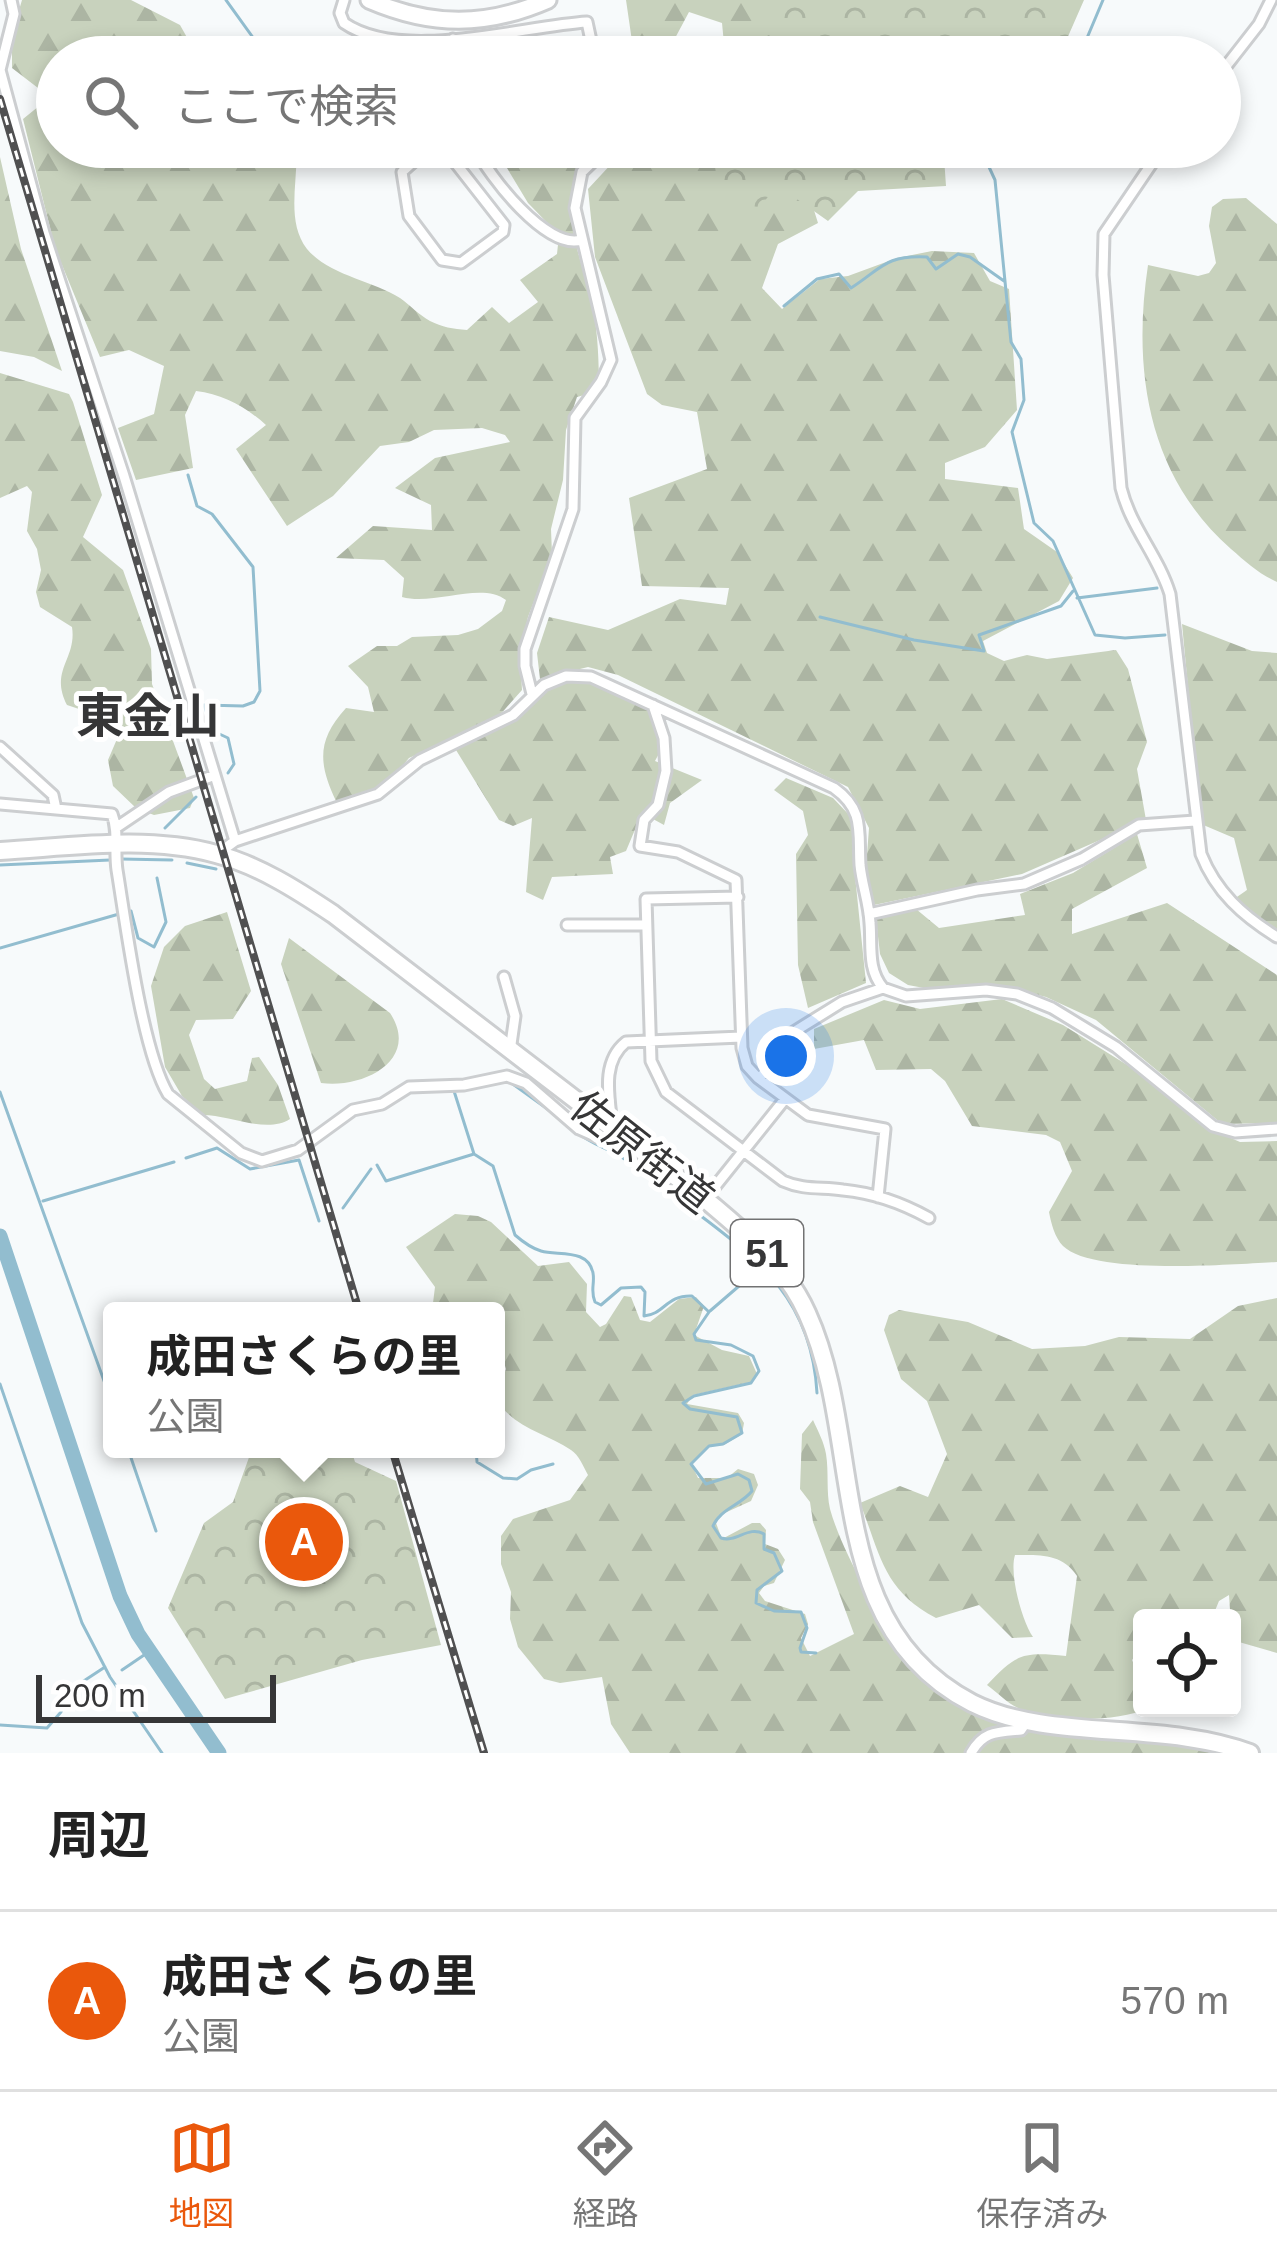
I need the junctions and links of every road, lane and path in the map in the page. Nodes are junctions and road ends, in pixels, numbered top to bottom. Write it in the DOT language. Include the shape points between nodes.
graph roads {
  1 [pos="11,0"];
  2 [pos="344,0"];
  3 [pos="548,0"];
  4 [pos="1271,0"];
  5 [pos="382,2"];
  6 [pos="372,36"];
  7 [pos="476,36"];
  8 [pos="589,36"];
  9 [pos="1241,47"];
  10 [pos="406,168"];
  11 [pos="459,168"];
  12 [pos="489,168"];
  13 [pos="587,168"];
  14 [pos="1149,168"];
  15 [pos="581,240"];
  16 [pos="532,694"];
  17 [pos="653,705"];
  18 [pos="0,747"];
  19 [pos="215,775"];
  20 [pos="0,804"];
  21 [pos="56,809"];
  22 [pos="1195,821"];
  23 [pos="117,836"];
  24 [pos="236,841"];
  25 [pos="0,851"];
  26 [pos="217,854"];
  27 [pos="738,897"];
  28 [pos="869,914"];
  29 [pos="567,925"];
  30 [pos="646,925"];
  31 [pos="1277,937"];
  32 [pos="503,977"];
  33 [pos="884,988"];
  34 [pos="741,1037"];
  35 [pos="650,1038"];
  36 [pos="510,1051"];
  37 [pos="758,1078"];
  38 [pos="785,1099"];
  39 [pos="1277,1129"];
  40 [pos="617,1133"];
  41 [pos="744,1152"];
  42 [pos="878,1196"];
  43 [pos="704,1199"];
  44 [pos="929,1218"];
  45 [pos="1027,1721"];
  46 [pos="971,1753"];
  47 [pos="1250,1753"];
  1 -- 19 [label="street" via="0,70"];
  2 -- 6 [label="street" via="341,19"];
  3 -- 5 [label="main road" via="472,22 433,20"];
  4 -- 9 [label="street"];
  7 -- 8 [label="street" via="587,22"];
  10 -- 11 [label="street" via="409,216 440,257 460,263 504,225"];
  12 -- 15 [label="street" via="558,240"];
  13 -- 15 [label="street" via="574,208"];
  14 -- 22 [label="street" via="1104,234 1103,275 1121,488 1170,594"];
  15 -- 16 [label="street" via="611,360 575,418 573,509 526,649"];
  16 -- 17 [label="street" via="577,675"];
  16 -- 24 [label="street" via="513,715 420,760 378,794"];
  17 -- 27 [label="street" via="666,771 640,846 678,852 736,880"];
  17 -- 28 [label="street" via="852,802"];
  18 -- 21 [label="street" via="53,795"];
  19 -- 23 [label="street" via="169,792"];
  19 -- 24 [label="street"];
  20 -- 21 [label="street"];
  21 -- 23 [label="street" via="112,814"];
  22 -- 28 [label="street" via="1139,825 1024,884"];
  22 -- 31 [label="street" via="1216,886"];
  23 -- 25 [label="highway, 佐原街道 / 51"];
  23 -- 26 [label="highway, 佐原街道 / 51"];
  23 -- 40 [label="street" via="161,1083 242,1153 262,1161 289,1154 353,1110 409,1087 507,1076 579,1130 604,1140"];
  24 -- 26 [label="street"];
  26 -- 36 [label="highway, 佐原街道 / 51" via="333,914"];
  27 -- 30 [label="street" via="646,899"];
  27 -- 34 [label="street"];
  28 -- 33 [label="street" via="872,968"];
  29 -- 30 [label="street"];
  30 -- 35 [label="street"];
  32 -- 36 [label="street" via="515,1016"];
  33 -- 37 [label="street" via="792,1033 784,1060"];
  33 -- 39 [label="street" via="906,995 1017,994 1116,1046 1213,1126"];
  34 -- 35 [label="street"];
  34 -- 37 [label="street"];
  35 -- 40 [label="street" via="626,1042 613,1057 609,1097"];
  35 -- 41 [label="street" via="662,1087"];
  36 -- 40 [label="highway, 佐原街道 / 51"];
  37 -- 38 [label="street"];
  38 -- 41 [label="street"];
  38 -- 42 [label="street" via="808,1115 885,1129"];
  40 -- 43 [label="highway, 佐原街道 / 51"];
  41 -- 42 [label="street" via="792,1185"];
  41 -- 43 [label="street"];
  42 -- 44 [label="street"];
  43 -- 45 [label="highway, 佐原街道 / 51" via="770,1257 806,1309 825,1365 855,1536 891,1625 956,1694"];
  45 -- 46 [label="street" via="1021,1730 979,1739"];
  45 -- 47 [label="highway, 佐原街道 / 51" via="1169,1733"];
}
